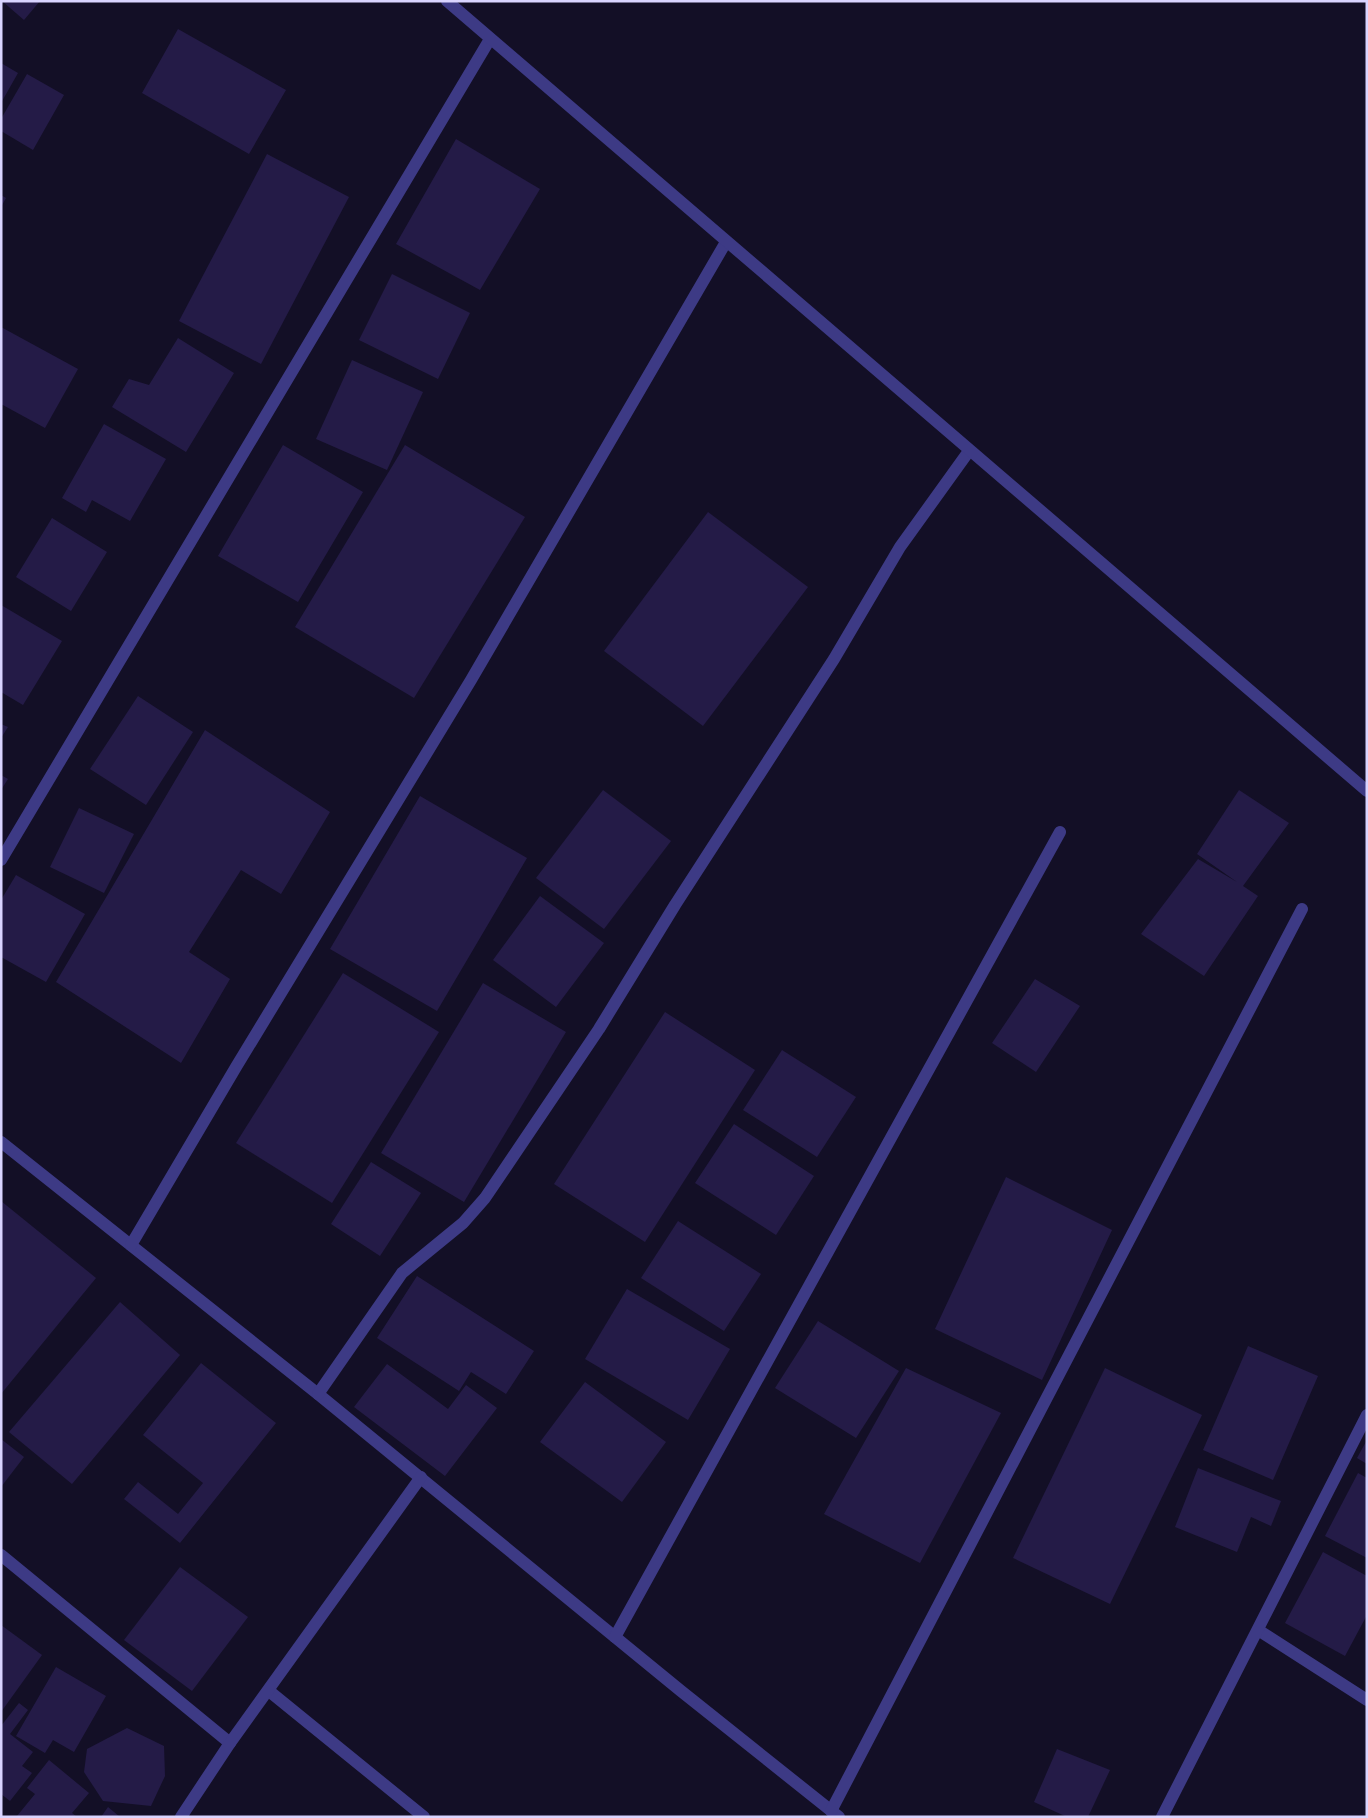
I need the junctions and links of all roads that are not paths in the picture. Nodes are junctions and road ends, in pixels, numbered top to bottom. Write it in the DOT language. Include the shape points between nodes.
graph roads {
  1 [pos="447,1"];
  2 [pos="490,39"];
  3 [pos="726,242"];
  4 [pos="969,451"];
  5 [pos="1367,791"];
  6 [pos="1060,832"];
  7 [pos="1,860"];
  8 [pos="1302,909"];
  9 [pos="1,1142"];
  10 [pos="131,1245"];
  11 [pos="318,1394"];
  12 [pos="1367,1415"];
  13 [pos="421,1477"];
  14 [pos="1,1555"];
  15 [pos="1258,1630"];
  16 [pos="616,1637"];
  17 [pos="269,1691"];
  18 [pos="1367,1700"];
  19 [pos="230,1743"];
  20 [pos="835,1814"];
  21 [pos="180,1817"];
  22 [pos="424,1817"];
  23 [pos="1162,1817"];
  1 -- 2 [label="street"];
  2 -- 3 [label="street"];
  2 -- 7 [label="street"];
  3 -- 4 [label="street"];
  3 -- 10 [label="street" via="471,680"];
  4 -- 5 [label="street"];
  4 -- 11 [label="street" via="900,547 834,659 599,1029 485,1198 463,1223 402,1273"];
  6 -- 16 [label="street"];
  8 -- 20 [label="street"];
  9 -- 10 [label="street"];
  10 -- 11 [label="street"];
  11 -- 13 [label="street"];
  12 -- 15 [label="street"];
  13 -- 16 [label="street"];
  13 -- 17 [label="street"];
  14 -- 19 [label="street"];
  15 -- 18 [label="street"];
  15 -- 23 [label="street"];
  16 -- 20 [label="street"];
  17 -- 19 [label="street"];
  17 -- 22 [label="street"];
  19 -- 21 [label="street"];
}
